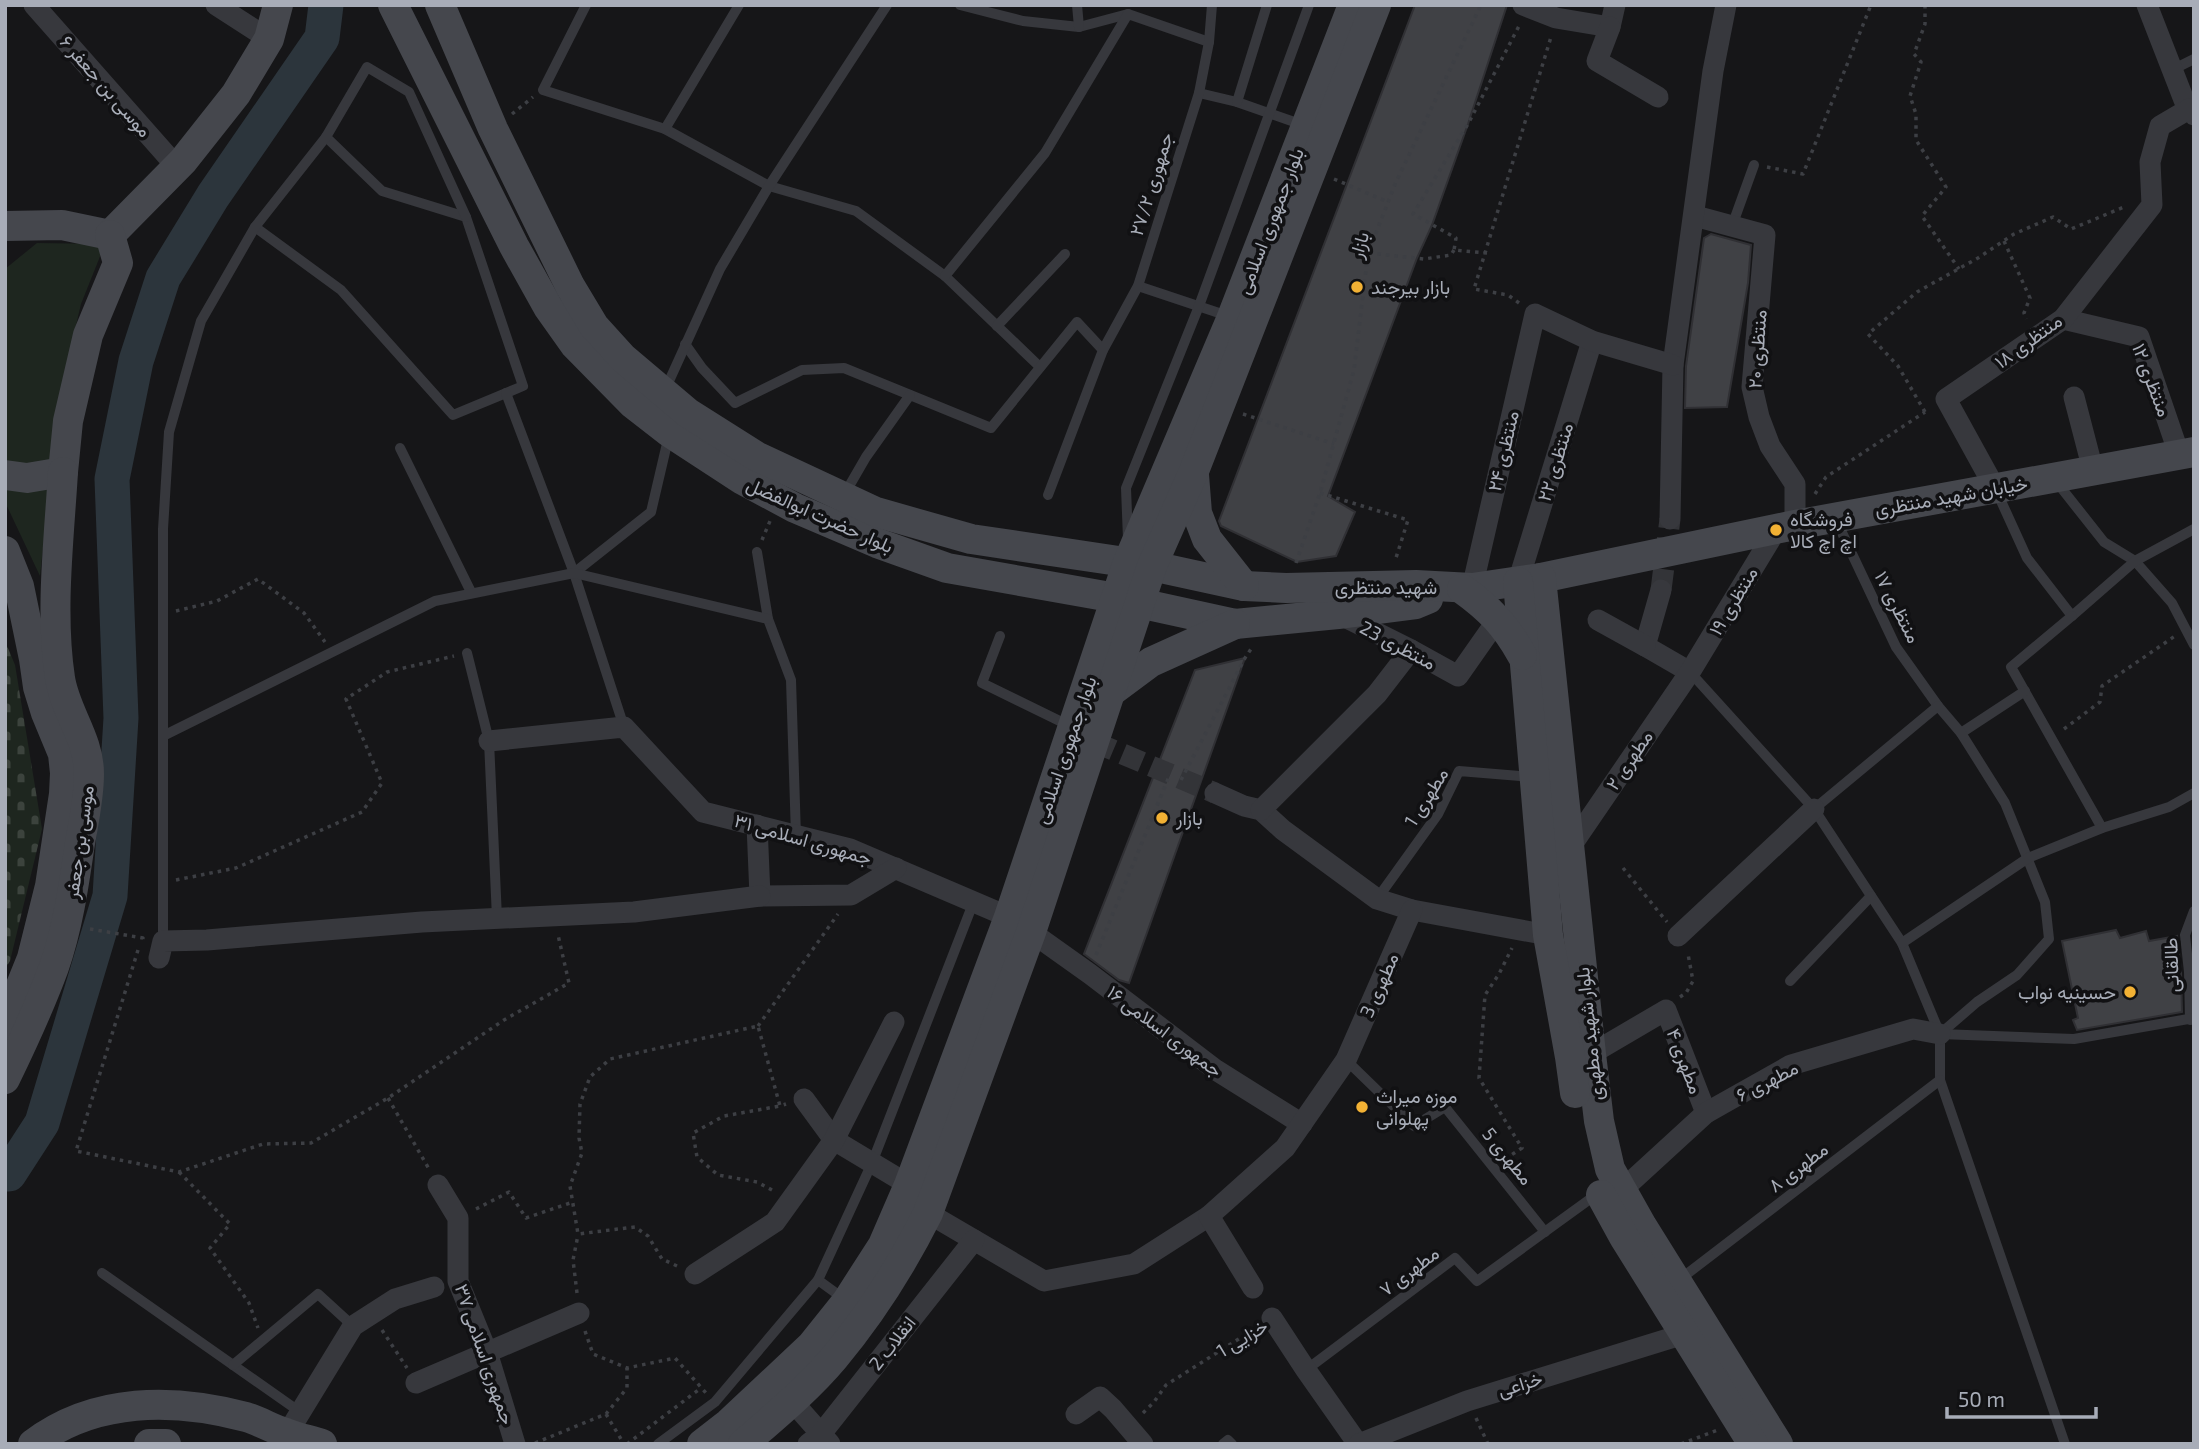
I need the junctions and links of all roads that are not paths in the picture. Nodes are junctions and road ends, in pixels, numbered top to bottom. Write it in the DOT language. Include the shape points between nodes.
graph roads {
  1 [pos="34,5"];
  2 [pos="216,5"];
  3 [pos="278,5"];
  4 [pos="393,5"];
  5 [pos="440,5"];
  6 [pos="586,5"];
  7 [pos="739,5"];
  8 [pos="960,5"];
  9 [pos="1077,5"];
  10 [pos="1212,5"];
  11 [pos="1267,5"];
  12 [pos="1309,5"];
  13 [pos="1615,5"];
  14 [pos="1726,5"];
  15 [pos="2147,5"];
  16 [pos="885,6"];
  17 [pos="1358,6"];
  18 [pos="1525,7"];
  19 [pos="1128,14"];
  20 [pos="1079,27"];
  21 [pos="1610,27"];
  22 [pos="269,39"];
  23 [pos="1209,42"];
  24 [pos="2194,59"];
  25 [pos="2172,70"];
  26 [pos="1199,93"];
  27 [pos="1658,97"];
  28 [pos="1237,102"];
  29 [pos="2192,112"];
  30 [pos="1268,114"];
  31 [pos="1307,126"];
  32 [pos="665,129"];
  33 [pos="326,137"];
  34 [pos="1754,165"];
  35 [pos="177,167"];
  36 [pos="769,186"];
  37 [pos="1695,216"];
  38 [pos="466,217"];
  39 [pos="5,226"];
  40 [pos="1732,226"];
  41 [pos="255,227"];
  42 [pos="110,234"];
  43 [pos="1065,254"];
  44 [pos="945,276"];
  45 [pos="1138,286"];
  46 [pos="1199,306"];
  47 [pos="1232,317"];
  48 [pos="2063,319"];
  49 [pos="997,326"];
  50 [pos="1592,341"];
  51 [pos="685,344"];
  52 [pos="1103,350"];
  53 [pos="1673,365"];
  54 [pos="1040,367"];
  55 [pos="506,393"];
  56 [pos="664,393"];
  57 [pos="910,395"];
  58 [pos="2074,397"];
  59 [pos="669,432"];
  60 [pos="400,447"];
  61 [pos="2187,453"];
  62 [pos="2093,470"];
  63 [pos="1194,471"];
  64 [pos="63,472"];
  65 [pos="5,475"];
  66 [pos="2053,478"];
  67 [pos="1995,488"];
  68 [pos="1048,495"];
  69 [pos="843,497"];
  70 [pos="1835,518"];
  71 [pos="1670,519"];
  72 [pos="1786,528"];
  73 [pos="2194,529"];
  74 [pos="5,551"];
  75 [pos="757,552"];
  76 [pos="2135,561"];
  77 [pos="1140,564"];
  78 [pos="574,573"];
  79 [pos="1530,580"];
  80 [pos="1244,586"];
  81 [pos="1467,588"];
  82 [pos="1661,590"];
  83 [pos="471,592"];
  84 [pos="1128,600"];
  85 [pos="1338,614"];
  86 [pos="2072,616"];
  87 [pos="768,619"];
  88 [pos="1498,619"];
  89 [pos="1598,620"];
  90 [pos="1235,624"];
  91 [pos="1000,636"];
  92 [pos="2194,645"];
  93 [pos="1645,646"];
  94 [pos="1410,649"];
  95 [pos="467,653"];
  96 [pos="1525,661"];
  97 [pos="1690,672"];
  98 [pos="1112,691"];
  99 [pos="2025,691"];
  100 [pos="1938,706"];
  101 [pos="624,727"];
  102 [pos="1072,727"];
  103 [pos="1961,733"];
  104 [pos="163,736"];
  105 [pos="489,741"];
  106 [pos="1535,777"];
  107 [pos="1214,793"];
  108 [pos="2194,793"];
  109 [pos="1814,809"];
  110 [pos="1261,810"];
  111 [pos="757,825"];
  112 [pos="2102,828"];
  113 [pos="796,836"];
  114 [pos="1569,849"];
  115 [pos="2028,858"];
  116 [pos="896,867"];
  117 [pos="760,896"];
  118 [pos="1871,896"];
  119 [pos="1377,900"];
  120 [pos="974,901"];
  121 [pos="1412,910"];
  122 [pos="2194,911"];
  123 [pos="497,918"];
  124 [pos="1020,924"];
  125 [pos="1535,932"];
  126 [pos="1678,936"];
  127 [pos="1902,943"];
  128 [pos="161,949"];
  129 [pos="1790,981"];
  130 [pos="2192,1019"];
  131 [pos="894,1022"];
  132 [pos="5,1025"];
  133 [pos="1940,1034"];
  134 [pos="1591,1054"];
  135 [pos="1346,1060"];
  136 [pos="5,1079"];
  137 [pos="1940,1080"];
  138 [pos="804,1100"];
  139 [pos="1706,1113"];
  140 [pos="1303,1124"];
  141 [pos="834,1140"];
  142 [pos="872,1163"];
  143 [pos="438,1185"];
  144 [pos="909,1185"];
  145 [pos="1611,1191"];
  146 [pos="929,1213"];
  147 [pos="1209,1216"];
  148 [pos="1545,1232"];
  149 [pos="974,1240"];
  150 [pos="102,1273"];
  151 [pos="695,1274"];
  152 [pos="818,1280"];
  153 [pos="1677,1281"];
  154 [pos="434,1287"];
  155 [pos="1253,1288"];
  156 [pos="847,1301"];
  157 [pos="579,1314"];
  158 [pos="1272,1318"];
  159 [pos="353,1326"];
  160 [pos="1684,1334"];
  161 [pos="487,1352"];
  162 [pos="233,1365"];
  163 [pos="1306,1370"];
  164 [pos="416,1383"];
  165 [pos="792,1401"];
  166 [pos="1076,1414"];
  167 [pos="293,1423"];
  168 [pos="1747,1433"];
  169 [pos="820,1440"];
  170 [pos="33,1444"];
  171 [pos="149,1444"];
  172 [pos="166,1444"];
  173 [pos="322,1444"];
  174 [pos="515,1444"];
  175 [pos="658,1444"];
  176 [pos="702,1444"];
  177 [pos="743,1444"];
  178 [pos="1143,1444"];
  179 [pos="1223,1444"];
  180 [pos="1232,1444"];
  181 [pos="1359,1444"];
  182 [pos="1778,1444"];
  183 [pos="2066,1444"];
  1 -- 35 [label="street, موسی بن جعفر ۶"];
  2 -- 22 [label="street"];
  3 -- 22 [label="main road"];
  4 -- 59 [label="main road, بلوار حضرت ابوالفضل" via="548,307 575,345 633,404"];
  5 -- 56 [label="main road, بلوار حضرت ابوالفضل" via="493,129 569,286 594,326"];
  6 -- 32 [label="lane" via="543,90"];
  7 -- 32 [label="lane"];
  8 -- 20 [label="lane" via="1023,21"];
  9 -- 20 [label="lane"];
  10 -- 23 [label="lane, جمهوری ۲۷/۲"];
  11 -- 28 [label="lane"];
  12 -- 30 [label="lane"];
  13 -- 21 [label="street"];
  14 -- 37 [label="street"];
  15 -- 25 [label="street"];
  16 -- 36 [label="lane"];
  17 -- 31 [label="main road, بلوار جمهوری اسلامی"];
  17 -- 63 [label="main road, بلوار جمهوری اسلامی" via="1313,170"];
  18 -- 21 [label="street" via="1556,19"];
  19 -- 20 [label="lane"];
  19 -- 23 [label="lane"];
  19 -- 44 [label="lane" via="1045,153"];
  21 -- 27 [label="street" via="1597,61"];
  22 -- 35 [label="main road" via="236,94"];
  23 -- 26 [label="lane, جمهوری ۲۷/۲"];
  24 -- 25 [label="lane"];
  25 -- 29 [label="street"];
  26 -- 28 [label="lane"];
  26 -- 45 [label="lane, جمهوری ۲۷/۲"];
  28 -- 30 [label="lane"];
  29 -- 48 [label="street, منتظری ۱۸" via="2160,126 2150,162 2152,205"];
  30 -- 31 [label="lane"];
  30 -- 46 [label="lane"];
  31 -- 47 [label="main road, بلوار جمهوری اسلامی"];
  32 -- 36 [label="lane"];
  33 -- 38 [label="lane" via="382,191"];
  33 -- 38 [label="lane" via="367,67 409,92"];
  33 -- 41 [label="lane"];
  34 -- 40 [label="lane"];
  35 -- 42 [label="main road"];
  36 -- 44 [label="lane" via="856,211"];
  36 -- 51 [label="lane" via="720,269"];
  37 -- 40 [label="street, منتظری ۲۰"];
  37 -- 53 [label="street"];
  38 -- 55 [label="lane" via="523,386"];
  39 -- 42 [label="main road" via="62,225"];
  40 -- 72 [label="street, منتظری ۲۰" via="1765,236 1752,387 1770,446 1795,484"];
  41 -- 55 [label="lane" via="341,290 453,415"];
  41 -- 104 [label="lane" via="201,321 169,432 163,529"];
  42 -- 64 [label="main road, موسی بن جعفر" via="118,263 88,335 68,421"];
  43 -- 49 [label="lane"];
  44 -- 49 [label="lane"];
  45 -- 46 [label="lane"];
  45 -- 52 [label="lane, جمهوری ۲۷/۲"];
  46 -- 47 [label="lane"];
  46 -- 77 [label="lane" via="1126,488"];
  47 -- 77 [label="main road, بلوار جمهوری اسلامی"];
  48 -- 61 [label="street, منتظری ۱۲" via="2139,337"];
  48 -- 67 [label="street, منتظری ۱۸" via="1946,399"];
  49 -- 54 [label="lane"];
  50 -- 53 [label="street"];
  50 -- 79 [label="street, منتظری ۲۲"];
  50 -- 81 [label="street, منتظری ۲۴" via="1535,314"];
  51 -- 56 [label="lane"];
  51 -- 57 [label="lane" via="735,403 802,370 844,368"];
  52 -- 54 [label="lane" via="1077,322"];
  52 -- 68 [label="lane, جمهوری ۲۷/۲"];
  53 -- 71 [label="street"];
  54 -- 57 [label="lane" via="990,428"];
  55 -- 78 [label="lane, جمهوری اسلامی ۳۱"];
  56 -- 69 [label="main road, بلوار حضرت ابوالفضل" via="756,456"];
  57 -- 69 [label="lane"];
  58 -- 62 [label="street"];
  59 -- 78 [label="lane" via="651,512"];
  59 -- 84 [label="main road, بلوار حضرت ابوالفضل" via="779,500 877,543 947,568"];
  60 -- 83 [label="lane"];
  61 -- 62 [label="main road, خیابان شهید منتظری"];
  62 -- 66 [label="main road, خیابان شهید منتظری"];
  63 -- 77 [label="main road, بلوار جمهوری اسلامی"];
  63 -- 80 [label="main road" via="1197,513 1207,539"];
  64 -- 65 [label="main road" via="27,478"];
  64 -- 136 [label="main road, موسی بن جعفر" via="56,581 58,658 64,693 86,748 88,796 55,965"];
  66 -- 67 [label="main road, خیابان شهید منتظری"];
  66 -- 76 [label="lane" via="2104,541"];
  67 -- 70 [label="main road, خیابان شهید منتظری"];
  67 -- 86 [label="lane" via="2027,558"];
  69 -- 77 [label="main road, بلوار حضرت ابوالفضل" via="876,512 971,538"];
  70 -- 72 [label="main road, خیابان شهید منتظری"];
  70 -- 100 [label="lane, منتظری ۱۷" via="1896,647"];
  72 -- 79 [label="main road, خیابان شهید منتظری"];
  72 -- 97 [label="street, منتظری ۱۹"];
  73 -- 76 [label="lane"];
  74 -- 132 [label="main road, موسی بن جعفر" via="19,586 38,687 63,754 65,773 48,893 32,958"];
  75 -- 87 [label="lane"];
  76 -- 86 [label="lane"];
  76 -- 92 [label="lane" via="2172,603"];
  77 -- 80 [label="main road, شهید منتظری"];
  77 -- 84 [label="main road, بلوار جمهوری اسلامی"];
  78 -- 83 [label="lane"];
  78 -- 87 [label="lane"];
  78 -- 101 [label="lane, جمهوری اسلامی ۳۱"];
  79 -- 81 [label="main road, خیابان شهید منتظری"];
  79 -- 96 [label="main road, بلوار شهید مطهری"];
  79 -- 114 [label="main road, بلوار شهید مطهری"];
  80 -- 81 [label="main road, شهید منتظری"];
  81 -- 85 [label="main road, شهید منتظری" via="1416,604"];
  81 -- 88 [label="main road"];
  82 -- 93 [label="street"];
  83 -- 104 [label="lane" via="435,601"];
  84 -- 90 [label="main road, شهید منتظری"];
  84 -- 98 [label="main road, بلوار جمهوری اسلامی"];
  84 -- 102 [label="main road, بلوار جمهوری اسلامی"];
  85 -- 90 [label="main road, شهید منتظری"];
  85 -- 94 [label="street, منتظری 23"];
  86 -- 99 [label="lane" via="2011,667"];
  87 -- 113 [label="lane" via="790,680"];
  88 -- 94 [label="street, منتظری 23" via="1458,676"];
  88 -- 96 [label="main road"];
  89 -- 93 [label="street"];
  90 -- 98 [label="main road" via="1151,662"];
  91 -- 102 [label="lane" via="982,683"];
  93 -- 97 [label="street"];
  94 -- 110 [label="street" via="1377,694"];
  95 -- 105 [label="lane"];
  96 -- 106 [label="main road, بلوار شهید مطهری"];
  97 -- 109 [label="lane"];
  97 -- 114 [label="street, مطهری ۲"];
  98 -- 124 [label="main road, بلوار جمهوری اسلامی"];
  99 -- 103 [label="lane"];
  99 -- 112 [label="lane"];
  100 -- 103 [label="lane, منتظری ۱۷"];
  100 -- 109 [label="lane"];
  101 -- 105 [label="street"];
  101 -- 111 [label="street, جمهوری اسلامی ۳۱" via="703,813"];
  102 -- 124 [label="main road, بلوار جمهوری اسلامی"];
  103 -- 115 [label="lane, منتظری ۱۷" via="2006,803"];
  104 -- 128 [label="lane"];
  105 -- 123 [label="lane"];
  106 -- 119 [label="lane, مطهری 1" via="1459,771 1438,814"];
  106 -- 125 [label="main road, بلوار شهید مطهری"];
  107 -- 110 [label="street"];
  108 -- 112 [label="lane" via="2169,807"];
  109 -- 118 [label="lane"];
  109 -- 126 [label="street"];
  110 -- 119 [label="street"];
  111 -- 113 [label="street, جمهوری اسلامی ۳۱"];
  111 -- 117 [label="street"];
  112 -- 115 [label="lane"];
  113 -- 116 [label="street, جمهوری اسلامی ۳۱" via="850,849"];
  114 -- 134 [label="main road, بلوار شهید مطهری"];
  115 -- 127 [label="lane"];
  115 -- 133 [label="lane, منتظری ۱۷" via="2045,902 2049,939 2017,975"];
  116 -- 117 [label="street" via="851,895"];
  116 -- 120 [label="street, جمهوری اسلامی ۳۱"];
  117 -- 123 [label="street" via="634,912"];
  118 -- 127 [label="lane"];
  118 -- 129 [label="lane"];
  119 -- 121 [label="street"];
  120 -- 124 [label="street, جمهوری اسلامی ۳۱"];
  120 -- 142 [label="lane"];
  121 -- 125 [label="street"];
  121 -- 135 [label="street, مطهری 3"];
  122 -- 130 [label="lane, طالقانی" via="2185,935"];
  123 -- 128 [label="street" via="207,940"];
  124 -- 140 [label="street, جمهوری اسلامی ۱۶" via="1216,1070"];
  124 -- 144 [label="main road, بلوار جمهوری اسلامی"];
  124 -- 146 [label="main road, بلوار جمهوری اسلامی"];
  125 -- 145 [label="main road, بلوار شهید مطهری" via="1570,1057 1591,1178"];
  127 -- 133 [label="lane"];
  130 -- 133 [label="lane" via="2074,1039"];
  131 -- 141 [label="street"];
  133 -- 137 [label="lane"];
  133 -- 139 [label="street, مطهری ۶" via="1913,1029 1791,1065"];
  134 -- 139 [label="street, مطهری ۴" via="1665,1010"];
  134 -- 145 [label="main road, بلوار شهید مطهری"];
  135 -- 140 [label="street, مطهری 3"];
  135 -- 148 [label="lane, مطهری 5" via="1414,1126 1445,1107"];
  137 -- 153 [label="lane, مطهری ۸"];
  137 -- 183 [label="lane"];
  138 -- 141 [label="street"];
  139 -- 145 [label="street, مطهری ۶"];
  140 -- 147 [label="street, مطهری 3" via="1286,1148"];
  141 -- 142 [label="street"];
  141 -- 151 [label="street" via="775,1222"];
  142 -- 144 [label="street"];
  142 -- 152 [label="lane"];
  143 -- 161 [label="street, جمهوری اسلامی ۳۷" via="458,1218 458,1281"];
  144 -- 156 [label="main road, بلوار جمهوری اسلامی" via="883,1245"];
  145 -- 148 [label="lane, مطهری ۷"];
  145 -- 153 [label="main road, بلوار شهید مطهری" via="1642,1226"];
  145 -- 160 [label="main road, بلوار شهید مطهری" via="1624,1237"];
  146 -- 149 [label="street, مطهری 3"];
  146 -- 165 [label="main road, بلوار جمهوری اسلامی" via="877,1300 834,1359"];
  147 -- 149 [label="street, مطهری 3" via="1134,1264 1044,1282"];
  147 -- 155 [label="street"];
  148 -- 163 [label="lane, مطهری ۷" via="1477,1281 1455,1258"];
  149 -- 169 [label="street, انقلاب 2"];
  150 -- 162 [label="lane"];
  152 -- 156 [label="lane"];
  152 -- 175 [label="lane" via="715,1402"];
  153 -- 182 [label="main road, بلوار شهید مطهری"];
  154 -- 159 [label="street" via="395,1298"];
  156 -- 176 [label="main road, بلوار جمهوری اسلامی" via="811,1346"];
  157 -- 161 [label="street"];
  158 -- 163 [label="street, خزایی 1"];
  159 -- 162 [label="lane" via="318,1294"];
  159 -- 167 [label="street"];
  160 -- 168 [label="main road, بلوار شهید مطهری"];
  160 -- 181 [label="street, خزاعی" via="1467,1401"];
  161 -- 164 [label="street"];
  161 -- 174 [label="street, جمهوری اسلامی ۳۷"];
  162 -- 167 [label="lane"];
  163 -- 181 [label="street, خزایی 1"];
  165 -- 169 [label="street"];
  165 -- 177 [label="main road, بلوار جمهوری اسلامی"];
  166 -- 178 [label="street" via="1100,1397"];
  167 -- 170 [label="main road" via="206,1408 124,1406 86,1415"];
  167 -- 173 [label="main road"];
  171 -- 172 [label="main road"];
  179 -- 180 [label="lane" via="1228,1440"];
}
